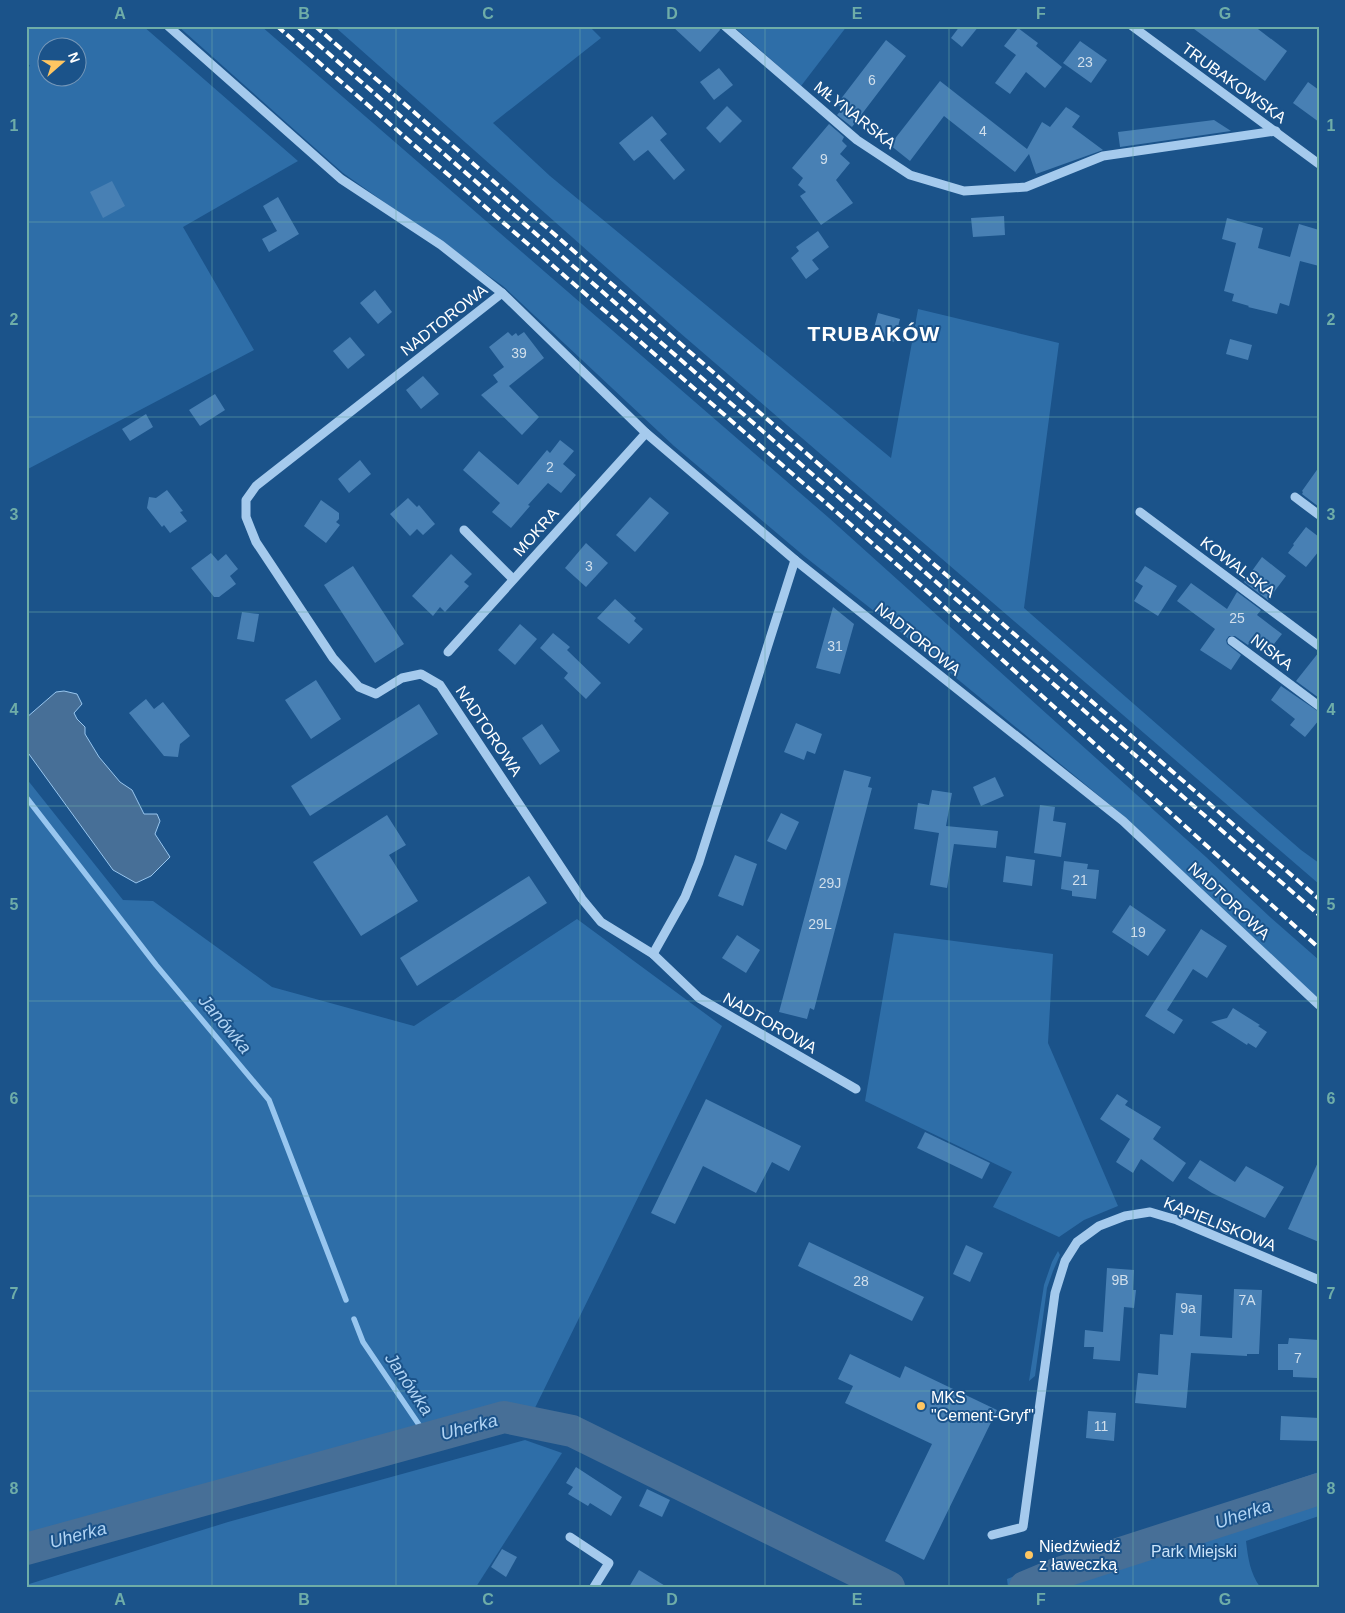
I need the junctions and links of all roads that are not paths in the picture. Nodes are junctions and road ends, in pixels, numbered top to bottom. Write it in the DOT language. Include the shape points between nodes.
graph roads {
  1 [pos="168,26"];
  2 [pos="725,26"];
  3 [pos="1132,26"];
  4 [pos="1276,131"];
  5 [pos="1319,164"];
  6 [pos="502,293"];
  7 [pos="646,433"];
  8 [pos="1295,497"];
  9 [pos="1140,512"];
  10 [pos="1319,515"];
  11 [pos="464,530"];
  12 [pos="795,560"];
  13 [pos="513,579"];
  14 [pos="1232,641"];
  15 [pos="1319,646"];
  16 [pos="448,652"];
  17 [pos="1319,706"];
  18 [pos="653,954"];
  19 [pos="1319,1005"];
  20 [pos="856,1089"];
  21 [pos="1319,1280"];
  22 [pos="992,1535"];
  23 [pos="570,1537"];
  24 [pos="594,1587"];
  1 -- 6 [label="street, NADTOROWA" via="341,179 441,245"];
  2 -- 4 [label="street, MŁYNARSKA" via="857,140 910,175 964,191 1026,187 1103,156"];
  3 -- 4 [label="street, TRUBAKOWSKA"];
  4 -- 5 [label="street, TRUBAKOWSKA"];
  6 -- 7 [label="street, NADTOROWA"];
  6 -- 18 [label="street, NADTOROWA" via="256,486 246,500 246,517 256,542 346,674 359,687 376,694 402,678 421,674 440,685 582,899 602,922"];
  7 -- 12 [label="street, NADTOROWA"];
  7 -- 13 [label="street, MOKRA"];
  8 -- 10 [label="street"];
  9 -- 15 [label="street, KOWALSKA"];
  11 -- 13 [label="street"];
  12 -- 18 [label="street" via="699,862 685,897"];
  12 -- 19 [label="street, NADTOROWA" via="1123,821"];
  13 -- 16 [label="street, MOKRA"];
  14 -- 17 [label="street, NISKA"];
  18 -- 20 [label="street, NADTOROWA" via="698,998"];
  21 -- 22 [label="street, KĄPIELISKOWA" via="1177,1220 1150,1212 1125,1216 1099,1226 1077,1242 1065,1261 1055,1294 1023,1526"];
  23 -- 24 [label="street" via="609,1564"];
}
